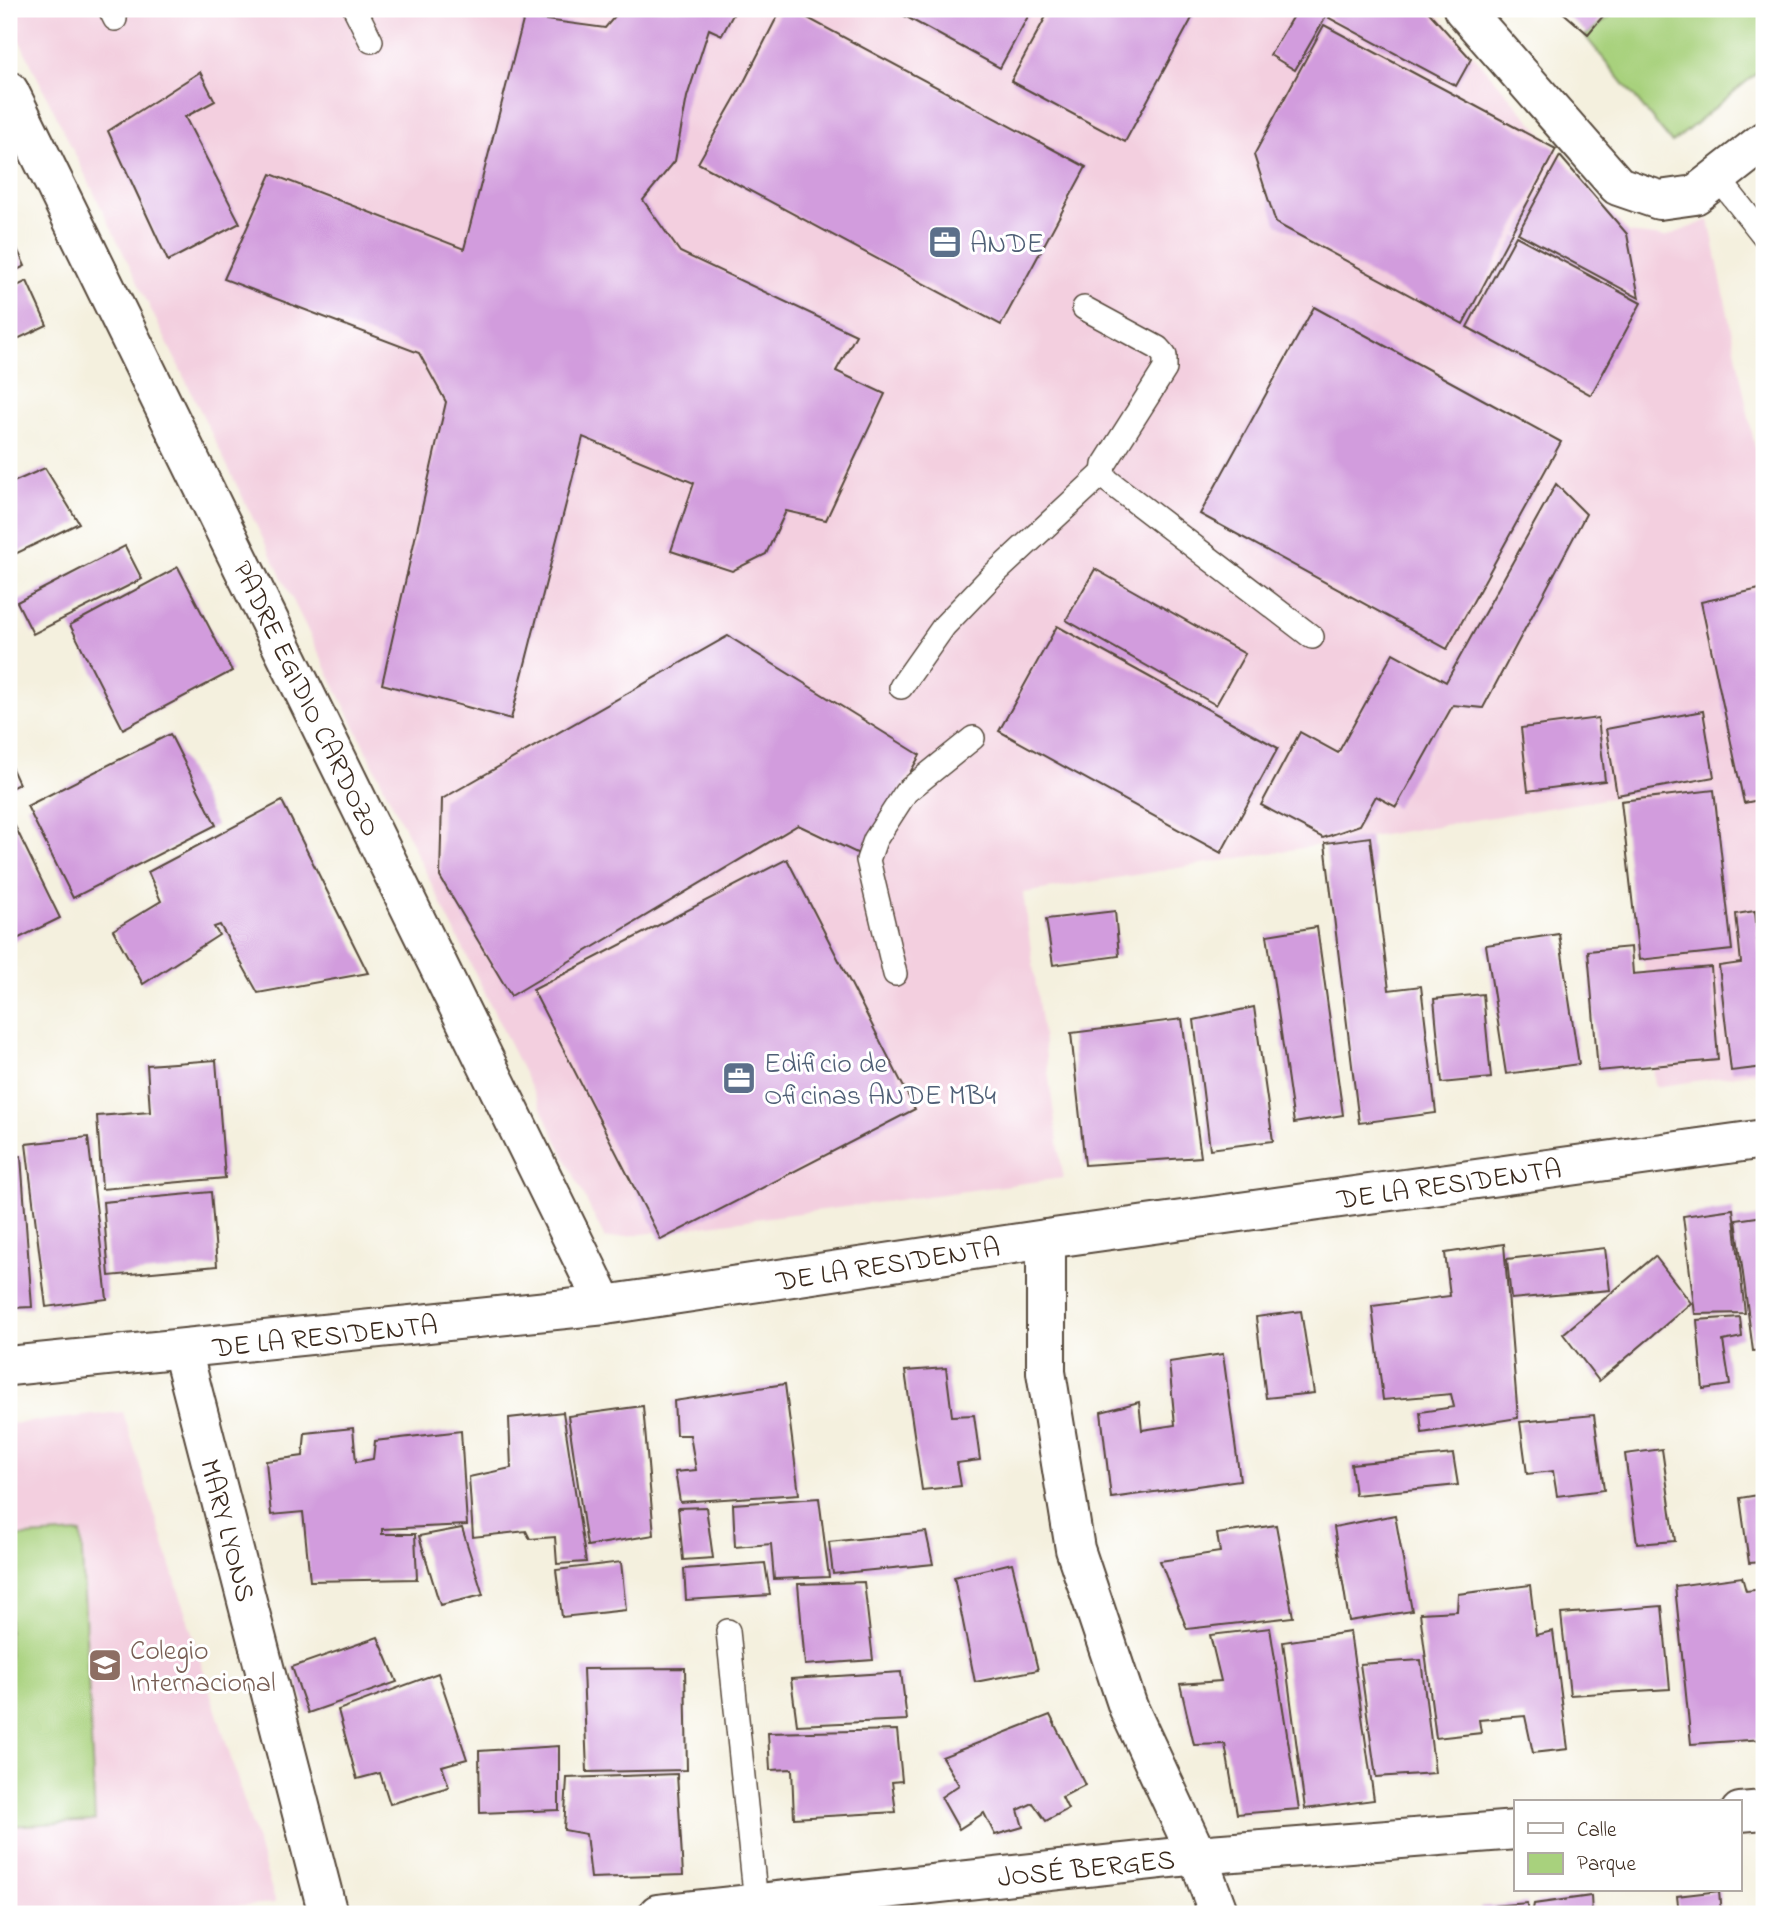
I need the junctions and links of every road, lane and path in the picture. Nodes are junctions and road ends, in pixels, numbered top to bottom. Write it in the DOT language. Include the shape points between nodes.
graph roads {
  1 [pos="355,9"];
  2 [pos="1463,9"];
  3 [pos="371,41"];
  4 [pos="9,91"];
  5 [pos="1764,141"];
  6 [pos="1718,178"];
  7 [pos="1764,236"];
  8 [pos="1084,307"];
  9 [pos="1103,473"];
  10 [pos="1312,637"];
  11 [pos="901,687"];
  12 [pos="973,738"];
  13 [pos="895,974"];
  14 [pos="1764,1139"];
  15 [pos="1046,1239"];
  16 [pos="605,1305"];
  17 [pos="181,1350"];
  18 [pos="9,1366"];
  19 [pos="728,1631"];
  20 [pos="1764,1810"];
  21 [pos="1742,1812"];
  22 [pos="1514,1830"];
  23 [pos="1198,1855"];
  24 [pos="756,1909"];
  25 [pos="328,1914"];
  26 [pos="658,1914"];
  27 [pos="1219,1914"];
  1 -- 3 [label="lane"];
  2 -- 6 [label="street" via="1618,186 1660,200 1695,195"];
  4 -- 16 [label="street, PADRE EGIDIO CARDOZO"];
  5 -- 6 [label="street"];
  6 -- 7 [label="lane"];
  8 -- 9 [label="lane" via="1165,356 1165,369 1108,457"];
  9 -- 10 [label="lane"];
  9 -- 11 [label="lane" via="944,626"];
  12 -- 13 [label="lane" via="906,792 875,840 868,860"];
  14 -- 15 [label="street, DE LA RESIDENTA"];
  15 -- 16 [label="street, DE LA RESIDENTA"];
  15 -- 23 [label="street" via="1046,1372 1075,1549 1128,1707"];
  16 -- 17 [label="street, DE LA RESIDENTA"];
  17 -- 18 [label="street, DE LA RESIDENTA"];
  17 -- 25 [label="street, MARY LYONS"];
  19 -- 24 [label="lane"];
  20 -- 21 [label="street"];
  22 -- 23 [label="street, JOSÉ BERGES"];
  23 -- 24 [label="street, JOSÉ BERGES"];
  23 -- 27 [label="street"];
  24 -- 26 [label="street, JOSÉ BERGES"];
}
